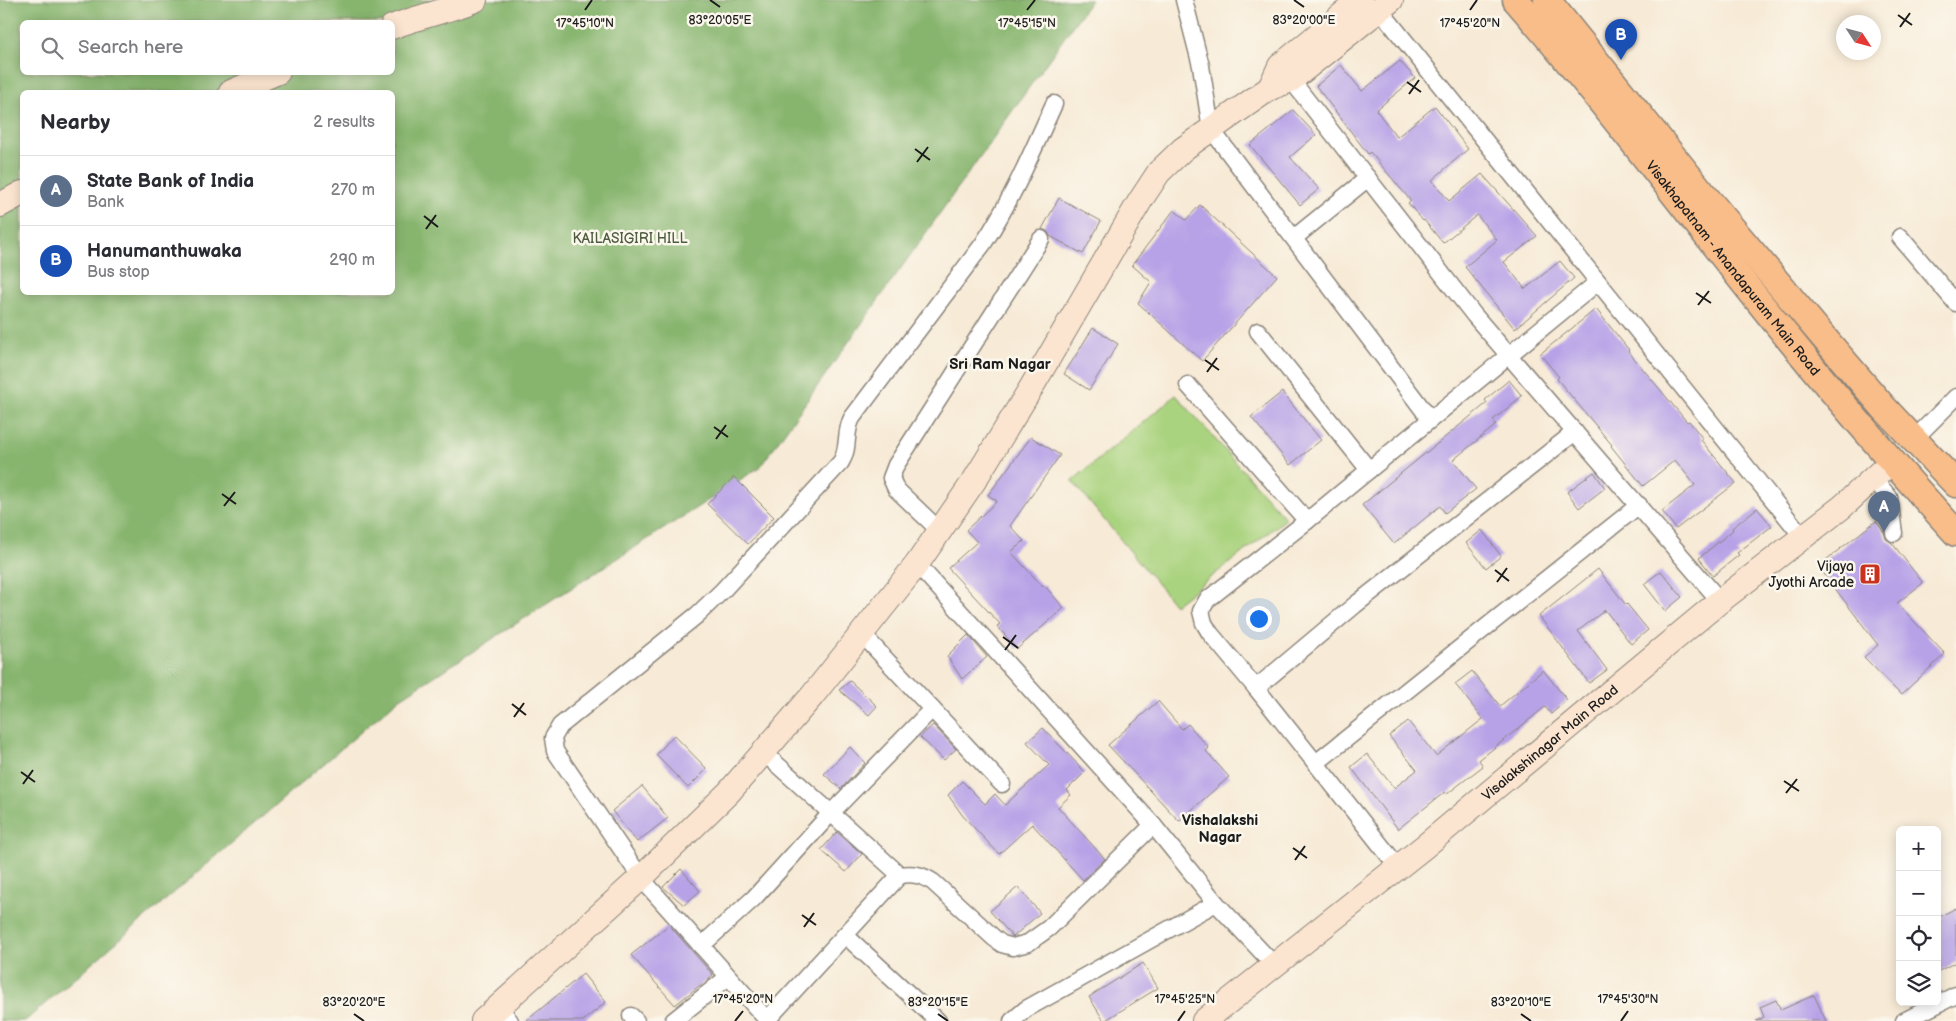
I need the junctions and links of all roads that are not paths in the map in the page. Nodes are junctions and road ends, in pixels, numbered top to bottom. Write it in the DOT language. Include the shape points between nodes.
graph roads {
  1 [pos="475,0"];
  2 [pos="1184,0"];
  3 [pos="1516,0"];
  4 [pos="1547,0"];
  5 [pos="1377,3"];
  6 [pos="395,25"];
  7 [pos="271,75"];
  8 [pos="1280,78"];
  9 [pos="235,90"];
  10 [pos="1054,104"];
  11 [pos="1211,130"];
  12 [pos="1368,178"];
  13 [pos="20,195"];
  14 [pos="0,205"];
  15 [pos="1900,237"];
  16 [pos="1294,238"];
  17 [pos="1041,239"];
  18 [pos="1598,282"];
  19 [pos="1956,303"];
  20 [pos="1258,331"];
  21 [pos="1508,354"];
  22 [pos="1188,385"];
  23 [pos="1956,397"];
  24 [pos="1430,418"];
  25 [pos="1575,432"];
  26 [pos="1914,439"];
  27 [pos="1368,470"];
  28 [pos="1882,470"];
  29 [pos="1956,484"];
  30 [pos="1639,505"];
  31 [pos="1307,521"];
  32 [pos="940,530"];
  33 [pos="1894,533"];
  34 [pos="1956,533"];
  35 [pos="1802,536"];
  36 [pos="917,564"];
  37 [pos="1720,601"];
  38 [pos="862,634"];
  39 [pos="1256,688"];
  40 [pos="932,709"];
  41 [pos="763,752"];
  42 [pos="1316,763"];
  43 [pos="1002,784"];
  44 [pos="831,813"];
  45 [pos="1153,825"];
  46 [pos="1398,867"];
  47 [pos="900,875"];
  48 [pos="641,878"];
  49 [pos="1216,903"];
  50 [pos="845,935"];
  51 [pos="701,946"];
  52 [pos="1274,965"];
  53 [pos="728,976"];
  54 [pos="1956,995"];
  55 [pos="497,1016"];
  56 [pos="767,1020"];
  57 [pos="673,1021"];
  58 [pos="938,1021"];
  59 [pos="1012,1021"];
  60 [pos="1204,1021"];
  61 [pos="1904,1021"];
  1 -- 6 [label="street"];
  2 -- 11 [label="street" via="1201,66"];
  3 -- 28 [label="main road, Visakhapatnam - Anandapuram Main Road" via="1562,53 1750,290"];
  4 -- 26 [label="main road, Visakhapatnam - Anandapuram Main Road" via="1705,196"];
  5 -- 8 [label="street"];
  5 -- 18 [label="street"];
  7 -- 9 [label="street"];
  8 -- 11 [label="street"];
  8 -- 12 [label="street"];
  10 -- 48 [label="street" via="1002,215 852,418 846,431 846,455 841,462 698,615 560,726 554,738 555,751"];
  11 -- 16 [label="street"];
  11 -- 32 [label="street" via="1183,149 1159,172 1026,396"];
  12 -- 16 [label="street"];
  12 -- 21 [label="street"];
  13 -- 14 [label="street"];
  15 -- 19 [label="street"];
  16 -- 24 [label="street"];
  17 -- 32 [label="street" via="896,465 891,478 896,489"];
  18 -- 21 [label="street"];
  18 -- 35 [label="street"];
  20 -- 27 [label="street"];
  21 -- 24 [label="street"];
  21 -- 25 [label="street"];
  22 -- 31 [label="street"];
  23 -- 26 [label="street"];
  24 -- 27 [label="street"];
  25 -- 30 [label="street"];
  25 -- 39 [label="street" via="1355,605"];
  26 -- 29 [label="main road, Visakhapatnam - Anandapuram Main Road"];
  27 -- 31 [label="street"];
  28 -- 33 [label="street"];
  28 -- 34 [label="main road, Visakhapatnam - Anandapuram Main Road"];
  28 -- 35 [label="street, Visalakshinagar Main Road" via="1842,507"];
  30 -- 37 [label="street"];
  30 -- 42 [label="street"];
  31 -- 39 [label="street" via="1207,600 1201,611 1210,633"];
  32 -- 36 [label="street"];
  35 -- 37 [label="street, Visalakshinagar Main Road"];
  36 -- 38 [label="street"];
  36 -- 45 [label="street"];
  37 -- 46 [label="street, Visalakshinagar Main Road"];
  38 -- 40 [label="street"];
  38 -- 41 [label="street"];
  39 -- 42 [label="street"];
  40 -- 43 [label="street"];
  40 -- 44 [label="street"];
  41 -- 44 [label="street"];
  41 -- 48 [label="street" via="728,792"];
  42 -- 46 [label="street"];
  44 -- 47 [label="street"];
  44 -- 51 [label="street" via="754,898"];
  45 -- 47 [label="street" via="1048,928 1028,943 1013,947 994,938 933,882 912,873"];
  45 -- 49 [label="street"];
  46 -- 52 [label="street, Visalakshinagar Main Road"];
  47 -- 50 [label="street"];
  48 -- 51 [label="street"];
  48 -- 55 [label="street"];
  49 -- 52 [label="street"];
  49 -- 59 [label="street" via="1026,1009"];
  50 -- 56 [label="street"];
  50 -- 58 [label="street"];
  51 -- 53 [label="street"];
  52 -- 60 [label="street, Visalakshinagar Main Road"];
  53 -- 56 [label="street"];
  53 -- 57 [label="street"];
  54 -- 61 [label="street"];
}
